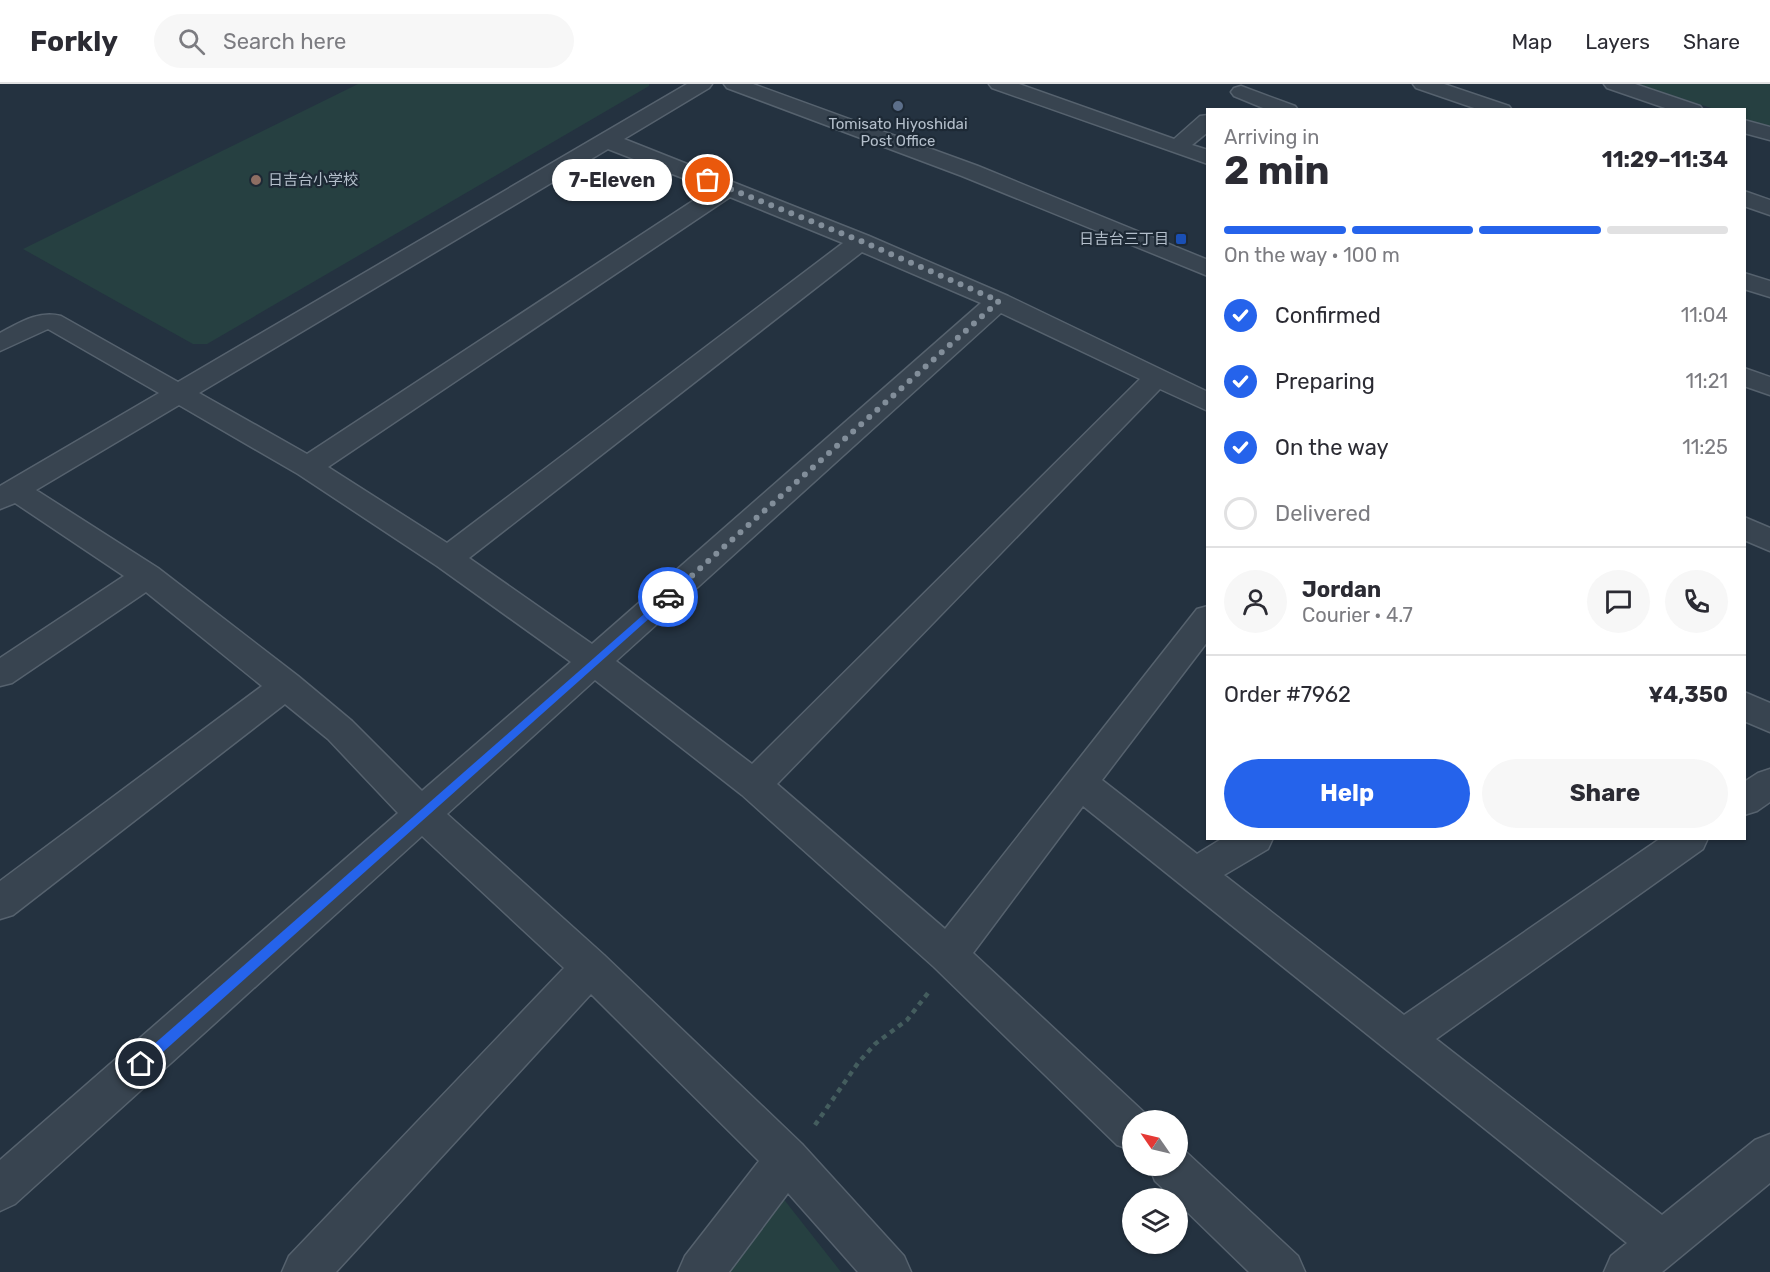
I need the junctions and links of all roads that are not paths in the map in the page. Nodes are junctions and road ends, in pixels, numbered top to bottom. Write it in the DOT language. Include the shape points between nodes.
graph roads {
  1 [pos="702,84"];
  2 [pos="734,84"];
  3 [pos="999,84"];
  4 [pos="1069,84"];
  5 [pos="1423,84"];
  6 [pos="1614,84"];
  7 [pos="1239,93"];
  8 [pos="1047,101"];
  9 [pos="1282,108"];
  10 [pos="1496,108"];
  11 [pos="1687,108"];
  12 [pos="1206,123"];
  13 [pos="1746,127"];
  14 [pos="1770,134"];
  15 [pos="608,141"];
  16 [pos="1177,147"];
  17 [pos="1206,157"];
  18 [pos="728,188"];
  19 [pos="1746,199"];
  20 [pos="1770,208"];
  21 [pos="861,241"];
  22 [pos="1206,267"];
  23 [pos="1746,281"];
  24 [pos="1770,290"];
  25 [pos="999,301"];
  26 [pos="0,344"];
  27 [pos="1157,376"];
  28 [pos="178,393"];
  29 [pos="1206,402"];
  30 [pos="308,467"];
  31 [pos="8,495"];
  32 [pos="1746,528"];
  33 [pos="1770,541"];
  34 [pos="448,558"];
  35 [pos="147,576"];
  36 [pos="1206,620"];
  37 [pos="594,662"];
  38 [pos="0,674"];
  39 [pos="286,685"];
  40 [pos="1746,706"];
  41 [pos="1770,719"];
  42 [pos="1079,782"];
  43 [pos="1770,783"];
  44 [pos="754,785"];
  45 [pos="1746,800"];
  46 [pos="422,814"];
  47 [pos="1252,840"];
  48 [pos="1687,840"];
  49 [pos="1196,874"];
  50 [pos="0,903"];
  51 [pos="948,955"];
  52 [pos="590,967"];
  53 [pos="1404,1038"];
  54 [pos="1122,1120"];
  55 [pos="1770,1155"];
  56 [pos="788,1159"];
  57 [pos="1181,1176"];
  58 [pos="0,1189"];
  59 [pos="1662,1243"];
  60 [pos="305,1272"];
  61 [pos="701,1272"];
  62 [pos="888,1272"];
  63 [pos="1282,1272"];
  64 [pos="1627,1272"];
  1 -- 15 [label="street"];
  2 -- 22 [label="street" via="970,171"];
  3 -- 8 [label="street"];
  4 -- 8 [label="street"];
  5 -- 10 [label="street"];
  6 -- 11 [label="street"];
  7 -- 9 [label="street"];
  8 -- 16 [label="street"];
  12 -- 16 [label="street"];
  13 -- 14 [label="street"];
  15 -- 18 [label="street"];
  15 -- 28 [label="street"];
  16 -- 17 [label="street"];
  18 -- 21 [label="street"];
  18 -- 30 [label="street"];
  19 -- 20 [label="street"];
  21 -- 25 [label="street"];
  21 -- 34 [label="street"];
  23 -- 24 [label="street"];
  25 -- 27 [label="street"];
  25 -- 37 [label="street"];
  26 -- 28 [label="street" via="38,323 52,321"];
  27 -- 29 [label="street"];
  27 -- 44 [label="street"];
  28 -- 30 [label="street"];
  28 -- 31 [label="street"];
  30 -- 34 [label="street"];
  31 -- 35 [label="street"];
  32 -- 33 [label="street"];
  34 -- 37 [label="street"];
  35 -- 38 [label="street"];
  35 -- 39 [label="street"];
  36 -- 42 [label="street"];
  37 -- 44 [label="street"];
  37 -- 46 [label="street"];
  39 -- 46 [label="street" via="340,730"];
  39 -- 50 [label="street"];
  40 -- 41 [label="street"];
  42 -- 49 [label="street"];
  42 -- 51 [label="street"];
  43 -- 45 [label="street"];
  44 -- 51 [label="street"];
  46 -- 52 [label="street"];
  46 -- 58 [label="street"];
  47 -- 49 [label="street"];
  48 -- 53 [label="street"];
  49 -- 53 [label="street"];
  51 -- 54 [label="street"];
  52 -- 56 [label="street"];
  52 -- 60 [label="street"];
  53 -- 59 [label="street"];
  55 -- 59 [label="street"];
  56 -- 61 [label="street"];
  56 -- 62 [label="street"];
  57 -- 63 [label="street"];
  59 -- 64 [label="street"];
}
